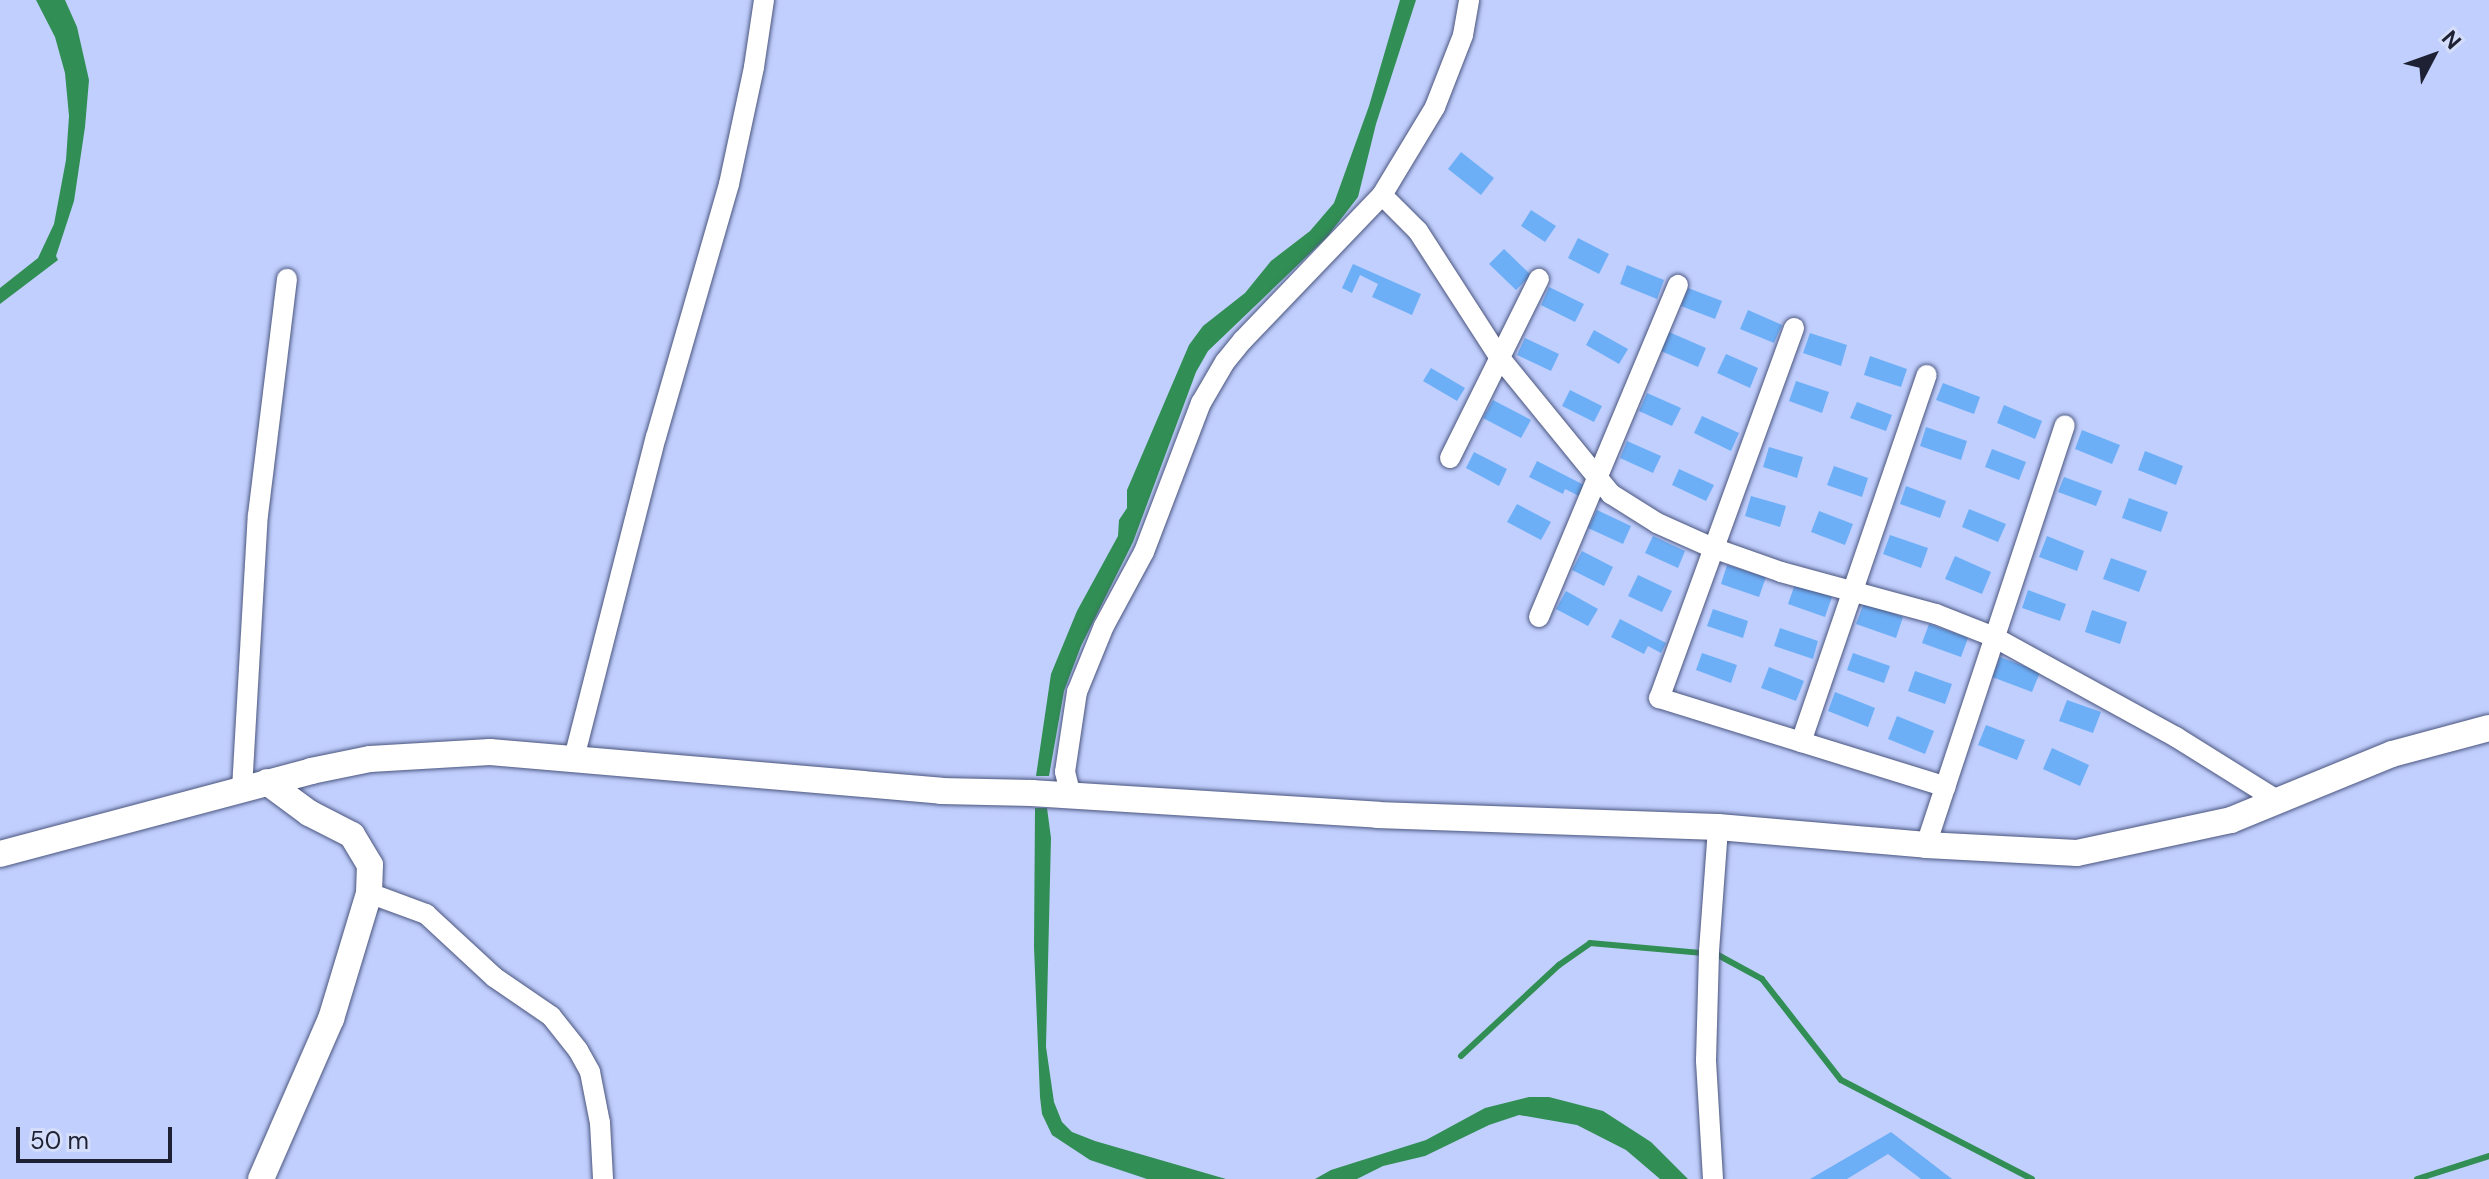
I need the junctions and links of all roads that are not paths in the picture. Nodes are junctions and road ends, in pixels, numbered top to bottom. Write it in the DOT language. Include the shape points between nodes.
graph roads {
  1 [pos="764,0"];
  2 [pos="1469,0"];
  3 [pos="1382,195"];
  4 [pos="287,279"];
  5 [pos="1539,279"];
  6 [pos="1678,285"];
  7 [pos="1794,328"];
  8 [pos="1500,358"];
  9 [pos="1927,375"];
  10 [pos="2065,425"];
  11 [pos="1450,458"];
  12 [pos="1597,479"];
  13 [pos="1713,548"];
  14 [pos="1852,591"];
  15 [pos="1539,617"];
  16 [pos="1994,637"];
  17 [pos="2489,728"];
  18 [pos="1801,742"];
  19 [pos="574,758"];
  20 [pos="254,785"];
  21 [pos="1946,787"];
  22 [pos="1054,794"];
  23 [pos="2280,802"];
  24 [pos="1718,827"];
  25 [pos="1926,845"];
  26 [pos="0,854"];
  27 [pos="369,893"];
  28 [pos="261,1179"];
  29 [pos="603,1179"];
  30 [pos="1713,1179"];
  1 -- 19 [label="street" via="729,184 656,437"];
  2 -- 3 [label="street" via="1463,35 1435,107"];
  3 -- 8 [label="street" via="1418,231"];
  3 -- 22 [label="street" via="1243,340 1201,403 1144,552 1104,626 1077,692 1065,772"];
  4 -- 20 [label="street" via="258,515"];
  5 -- 8 [label="street"];
  6 -- 12 [label="street"];
  7 -- 13 [label="street"];
  8 -- 11 [label="street"];
  8 -- 12 [label="street"];
  9 -- 14 [label="street"];
  10 -- 16 [label="street"];
  12 -- 13 [label="street" via="1657,523"];
  12 -- 15 [label="street"];
  13 -- 14 [label="street"];
  13 -- 18 [label="street" via="1659,698"];
  14 -- 16 [label="street" via="1936,614"];
  14 -- 18 [label="street"];
  16 -- 21 [label="street"];
  16 -- 23 [label="street" via="2176,737"];
  17 -- 23 [label="street" via="2392,754"];
  18 -- 21 [label="street"];
  19 -- 20 [label="street" via="490,752 370,759"];
  19 -- 22 [label="street" via="891,787"];
  20 -- 26 [label="street"];
  20 -- 27 [label="street" via="352,835 370,865"];
  21 -- 25 [label="street"];
  22 -- 24 [label="street" via="1377,815"];
  23 -- 25 [label="street" via="2231,820 2103,850 2040,853"];
  24 -- 25 [label="street"];
  24 -- 30 [label="street" via="1706,1060"];
  27 -- 28 [label="street" via="331,1019"];
  27 -- 29 [label="street" via="426,914 494,977 551,1016 590,1072"];
}
